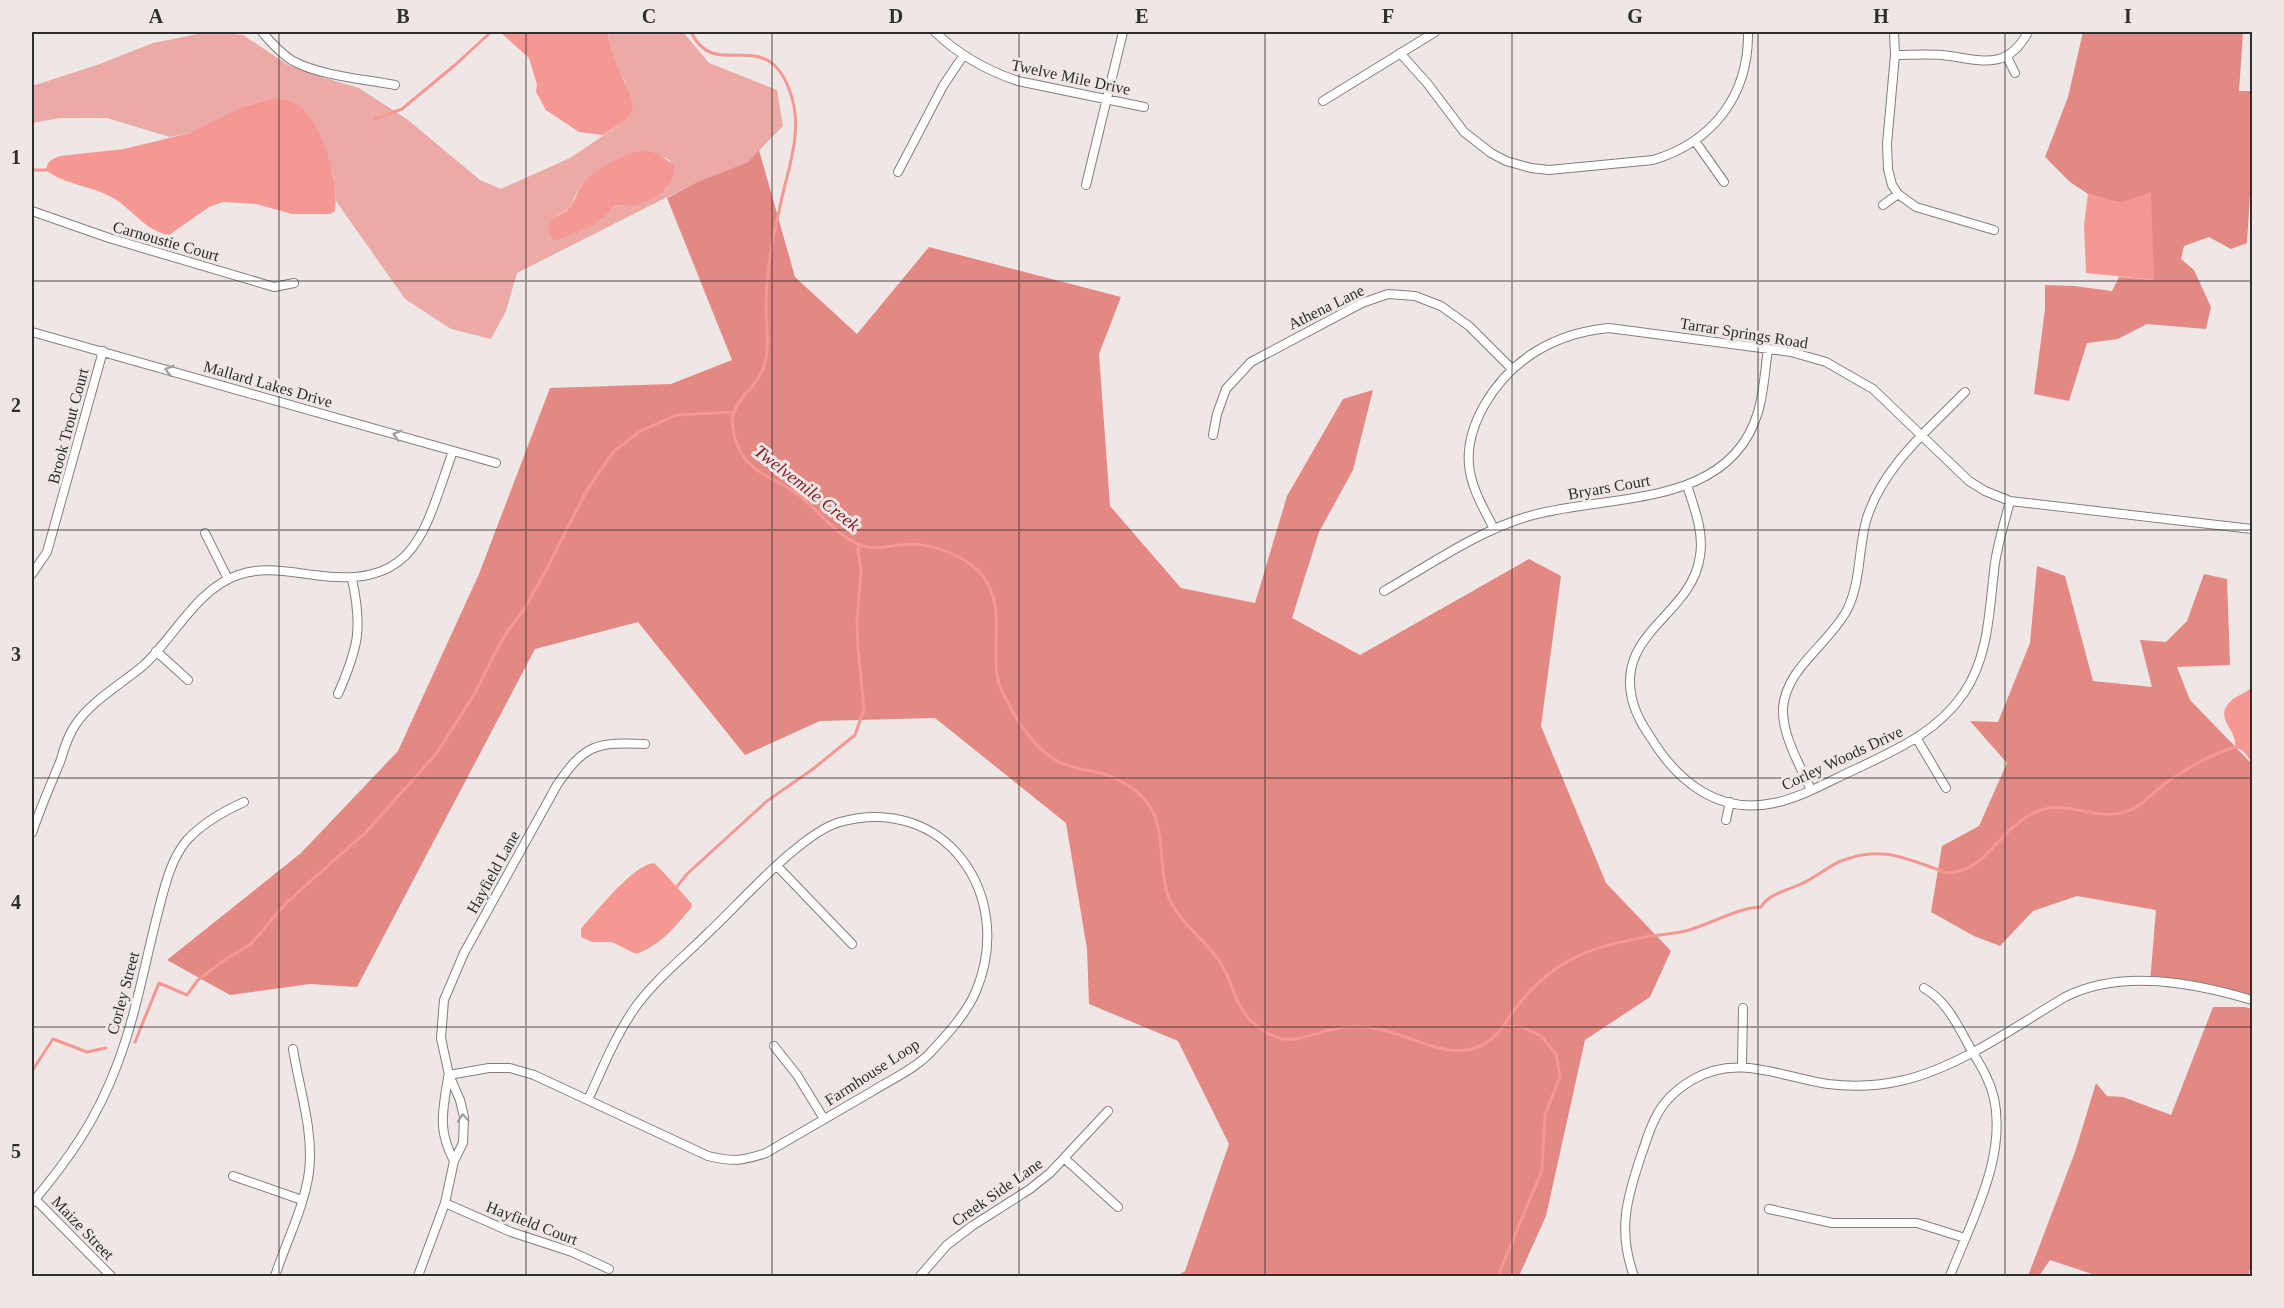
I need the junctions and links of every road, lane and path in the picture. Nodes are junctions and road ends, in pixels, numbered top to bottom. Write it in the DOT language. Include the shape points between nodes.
graph roads {
  1 [pos="262,32"];
  2 [pos="935,32"];
  3 [pos="1123,32"];
  4 [pos="1435,32"];
  5 [pos="1748,32"];
  6 [pos="1894,32"];
  7 [pos="2028,32"];
  8 [pos="1400,53"];
  9 [pos="963,56"];
  10 [pos="1895,56"];
  11 [pos="2007,57"];
  12 [pos="2015,73"];
  13 [pos="395,86"];
  14 [pos="1107,100"];
  15 [pos="1323,101"];
  16 [pos="1144,107"];
  17 [pos="1695,141"];
  18 [pos="898,172"];
  19 [pos="1724,182"];
  20 [pos="1086,185"];
  21 [pos="1898,194"];
  22 [pos="1883,205"];
  23 [pos="32,211"];
  24 [pos="1994,230"];
  25 [pos="294,283"];
  26 [pos="32,332"];
  27 [pos="1767,349"];
  28 [pos="103,351"];
  29 [pos="1512,369"];
  30 [pos="1965,392"];
  31 [pos="1213,435"];
  32 [pos="1922,435"];
  33 [pos="453,452"];
  34 [pos="496,463"];
  35 [pos="1687,485"];
  36 [pos="2010,501"];
  37 [pos="1494,529"];
  38 [pos="2253,529"];
  39 [pos="205,532"];
  40 [pos="32,574"];
  41 [pos="228,579"];
  42 [pos="352,579"];
  43 [pos="1384,591"];
  44 [pos="156,651"];
  45 [pos="188,680"];
  46 [pos="338,694"];
  47 [pos="1917,739"];
  48 [pos="645,744"];
  49 [pos="1946,788"];
  50 [pos="1811,790"];
  51 [pos="244,802"];
  52 [pos="1730,802"];
  53 [pos="1726,820"];
  54 [pos="32,832"];
  55 [pos="777,867"];
  56 [pos="852,944"];
  57 [pos="1924,987"];
  58 [pos="2253,1000"];
  59 [pos="1743,1008"];
  60 [pos="774,1046"];
  61 [pos="293,1049"];
  62 [pos="1972,1052"];
  63 [pos="1742,1066"];
  64 [pos="448,1075"];
  65 [pos="588,1100"];
  66 [pos="1108,1111"];
  67 [pos="824,1119"];
  68 [pos="1064,1158"];
  69 [pos="454,1161"];
  70 [pos="233,1176"];
  71 [pos="302,1200"];
  72 [pos="33,1201"];
  73 [pos="445,1203"];
  74 [pos="1118,1207"];
  75 [pos="1769,1209"];
  76 [pos="1965,1238"];
  77 [pos="609,1269"];
  78 [pos="927,1273"];
  79 [pos="111,1276"];
  80 [pos="275,1276"];
  81 [pos="418,1276"];
  82 [pos="920,1276"];
  83 [pos="1634,1276"];
  84 [pos="1950,1276"];
  1 -- 13 [label="street" via="292,60 312,69"];
  2 -- 9 [label="street, Twelve Mile Drive"];
  3 -- 14 [label="street"];
  4 -- 8 [label="street"];
  5 -- 17 [label="street" via="1748,54 1738,88 1720,117"];
  6 -- 10 [label="street"];
  7 -- 11 [label="street"];
  8 -- 15 [label="street"];
  8 -- 17 [label="street" via="1464,132 1491,153 1515,164 1549,170 1644,162"];
  9 -- 14 [label="street, Twelve Mile Drive" via="1018,81"];
  9 -- 18 [label="street"];
  10 -- 11 [label="street" via="1936,55 1983,61"];
  10 -- 21 [label="street" via="1887,144 1889,177"];
  11 -- 12 [label="street"];
  14 -- 16 [label="street, Twelve Mile Drive"];
  14 -- 20 [label="street"];
  17 -- 19 [label="street"];
  21 -- 22 [label="street"];
  21 -- 24 [label="street" via="1929,212"];
  23 -- 25 [label="street, Carnoustie Court" via="274,287"];
  26 -- 28 [label="street, Mallard Lakes Drive"];
  27 -- 29 [label="street, Tarrar Springs Road" via="1628,329 1599,329 1562,337"];
  27 -- 32 [label="street, Tarrar Springs Road" via="1809,356 1843,370 1874,389"];
  27 -- 35 [label="street, Bryars Court" via="1762,395 1742,445 1709,476"];
  33 -- 28 [label="street, Mallard Lakes Drive, one-way"];
  28 -- 40 [label="street, Brook Trout Court" via="52,536"];
  29 -- 31 [label="street, Athena Lane" via="1469,326 1441,306 1415,296 1388,294 1362,303 1251,362 1222,397"];
  29 -- 37 [label="street, Tarrar Springs Road" via="1479,415 1470,443 1472,481"];
  30 -- 32 [label="street"];
  32 -- 36 [label="street, Tarrar Springs Road" via="1969,481"];
  32 -- 50 [label="street" via="1890,472 1872,504 1862,539 1856,585 1846,610 1787,691 1785,727"];
  33 -- 34 [label="street, Mallard Lakes Drive"];
  33 -- 42 [label="street" via="423,533 413,549 399,563"];
  35 -- 37 [label="street, Bryars Court" via="1527,516"];
  35 -- 52 [label="street, Corley Woods Drive" via="1700,530 1698,566 1687,591 1641,644 1631,669 1632,697 1641,722 1674,771 1704,793"];
  36 -- 38 [label="street, Tarrar Springs Road"];
  36 -- 47 [label="street, Corley Woods Drive" via="1998,546 1980,662 1952,709"];
  37 -- 43 [label="street, Bryars Court"];
  39 -- 41 [label="street"];
  41 -- 42 [label="street" via="264,569"];
  41 -- 44 [label="street" via="208,593"];
  42 -- 46 [label="street" via="358,639"];
  44 -- 45 [label="street"];
  44 -- 54 [label="street" via="77,722"];
  47 -- 49 [label="street"];
  47 -- 50 [label="street, Corley Woods Drive"];
  48 -- 64 [label="street, Hayfield Lane" via="612,743 584,752 557,785 464,953 444,1000 441,1038"];
  50 -- 52 [label="street, Corley Woods Drive" via="1773,803"];
  51 -- 72 [label="street, Corley Street" via="207,823 177,855 112,1078 80,1142"];
  52 -- 53 [label="street"];
  55 -- 56 [label="street"];
  55 -- 65 [label="street, Farmhouse Loop" via="638,1004 618,1035"];
  55 -- 67 [label="street, Farmhouse Loop" via="810,838 838,822 892,818 913,823 957,852 979,887 987,919 987,940 976,992 940,1041 902,1074"];
  57 -- 62 [label="street" via="1941,999"];
  58 -- 62 [label="street" via="2177,984 2098,984 2066,997"];
  59 -- 63 [label="street"];
  60 -- 67 [label="street"];
  61 -- 71 [label="street" via="310,1155"];
  62 -- 63 [label="street" via="1911,1079 1877,1085 1830,1084"];
  62 -- 76 [label="street" via="1982,1065 1994,1096 1997,1131 1991,1167"];
  63 -- 83 [label="street" via="1707,1072 1686,1083 1668,1099 1655,1119 1624,1219 1626,1254"];
  64 -- 65 [label="street, Farmhouse Loop" via="510,1068"];
  64 -- 69 [label="street, Hayfield Lane" via="442,1118 445,1144"];
  69 -- 64 [label="street, Hayfield Lane, one-way" via="463,1143 464,1117"];
  65 -- 67 [label="street, Farmhouse Loop" via="708,1156 728,1161 743,1161 766,1153"];
  66 -- 68 [label="street, Creek Side Lane"];
  68 -- 74 [label="street"];
  68 -- 78 [label="street, Creek Side Lane" via="1030,1189 947,1245"];
  69 -- 73 [label="street, Hayfield Lane"];
  70 -- 71 [label="street"];
  71 -- 80 [label="street"];
  72 -- 79 [label="street, Maize Street"];
  73 -- 77 [label="street, Hayfield Court"];
  73 -- 81 [label="street, Hayfield Lane"];
  75 -- 76 [label="street" via="1832,1223 1917,1223"];
  76 -- 84 [label="street"];
  78 -- 82 [label="street, Creek Side Lane"];
}
